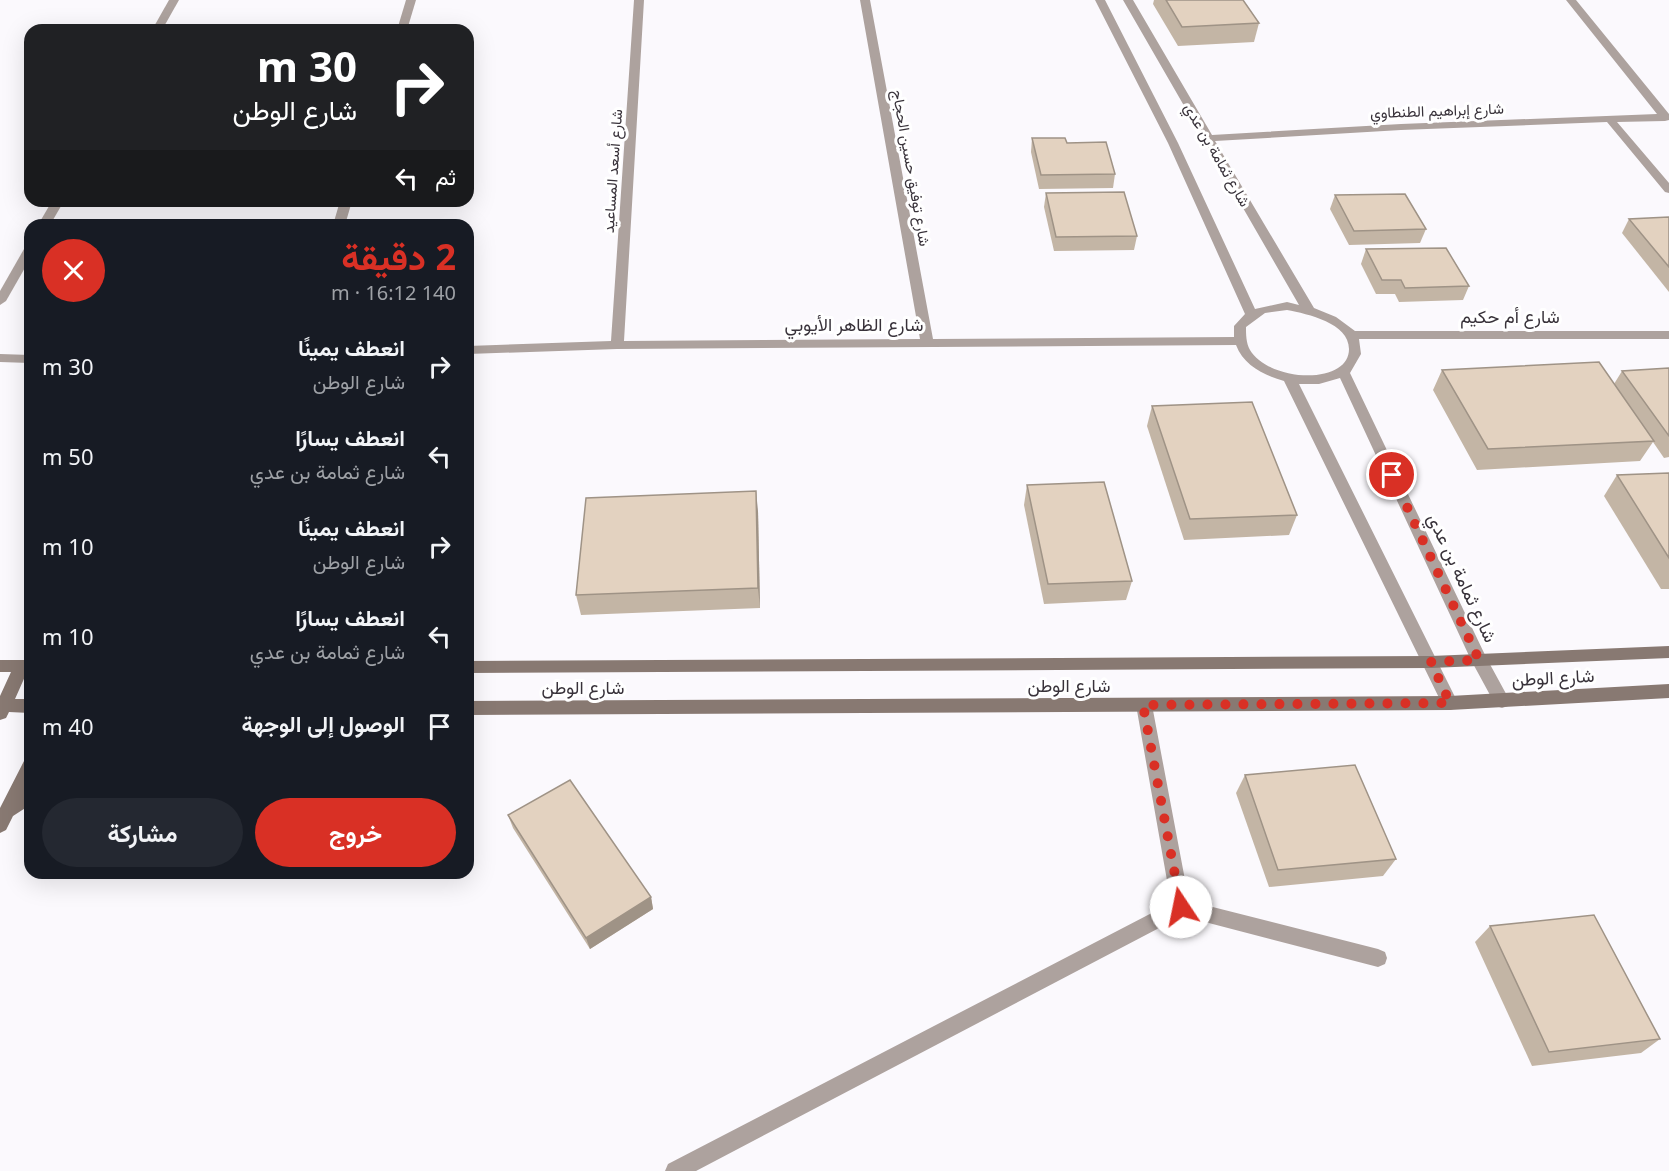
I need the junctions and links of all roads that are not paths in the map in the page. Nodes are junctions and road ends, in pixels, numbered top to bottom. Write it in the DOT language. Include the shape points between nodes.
graph roads {
  1 [pos="174,0"];
  2 [pos="411,0"];
  3 [pos="639,0"];
  4 [pos="865,0"];
  5 [pos="1100,0"];
  6 [pos="1128,0"];
  7 [pos="1571,0"];
  8 [pos="160,24"];
  9 [pos="404,24"];
  10 [pos="1667,118"];
  11 [pos="1610,120"];
  12 [pos="1207,138"];
  13 [pos="1669,190"];
  14 [pos="24,259"];
  15 [pos="0,301"];
  16 [pos="1308,309"];
  17 [pos="1251,314"];
  18 [pos="1350,335"];
  19 [pos="1669,335"];
  20 [pos="1240,341"];
  21 [pos="927,342"];
  22 [pos="616,345"];
  23 [pos="474,350"];
  24 [pos="0,358"];
  25 [pos="24,359"];
  26 [pos="1343,372"];
  27 [pos="1289,377"];
  28 [pos="1669,652"];
  29 [pos="1479,660"];
  30 [pos="1431,662"];
  31 [pos="0,666"];
  32 [pos="24,666"];
  33 [pos="474,667"];
  34 [pos="24,669"];
  35 [pos="1669,691"];
  36 [pos="1502,701"];
  37 [pos="1450,703"];
  38 [pos="1143,705"];
  39 [pos="24,706"];
  40 [pos="1,708"];
  41 [pos="474,708"];
  42 [pos="24,778"];
  43 [pos="24,800"];
  44 [pos="4,818"];
  45 [pos="1181,907"];
  46 [pos="1378,958"];
  47 [pos="675,1171"];
  1 -- 8 [label="street"];
  2 -- 9 [label="street"];
  3 -- 22 [label="street, شارع أسعد المساعيد"];
  4 -- 21 [label="street, شارع توفيق حسين الحجاج"];
  5 -- 17 [label="street, شارع ثمامة بن عدي" via="1173,144"];
  6 -- 12 [label="street, شارع ثمامة بن عدي"];
  7 -- 10 [label="street"];
  10 -- 11 [label="street, شارع إبراهيم الطنطاوي"];
  11 -- 12 [label="street, شارع إبراهيم الطنطاوي"];
  11 -- 13 [label="street"];
  12 -- 16 [label="street, شارع ثمامة بن عدي"];
  14 -- 15 [label="street"];
  16 -- 17 [label="street" via="1287,306"];
  16 -- 18 [label="street" via="1325,315"];
  17 -- 20 [label="street" via="1240,326"];
  18 -- 19 [label="street, شارع أم حكيم"];
  18 -- 26 [label="street" via="1356,348 1353,361"];
  20 -- 21 [label="street, شارع الظاهر الأيوبي"];
  20 -- 27 [label="street" via="1248,356 1266,369"];
  21 -- 22 [label="street, شارع الظاهر الأيوبي"];
  22 -- 23 [label="street, شارع الظاهر الأيوبي"];
  24 -- 25 [label="street"];
  26 -- 27 [label="street" via="1319,379"];
  26 -- 29 [label="street, شارع ثمامة بن عدي"];
  27 -- 30 [label="street"];
  28 -- 29 [label="street, شارع الوطن"];
  29 -- 30 [label="street, شارع الوطن"];
  29 -- 36 [label="street, شارع ثمامة بن عدي"];
  30 -- 33 [label="street, شارع الوطن"];
  30 -- 37 [label="street"];
  31 -- 32 [label="street"];
  34 -- 40 [label="street"];
  35 -- 36 [label="street, شارع الوطن"];
  36 -- 37 [label="street, شارع الوطن"];
  37 -- 38 [label="street, شارع الوطن"];
  38 -- 41 [label="street, شارع الوطن"];
  38 -- 45 [label="street"];
  39 -- 40 [label="street"];
  42 -- 44 [label="street"];
  43 -- 44 [label="street"];
  45 -- 46 [label="street"];
  45 -- 47 [label="street"];
}
